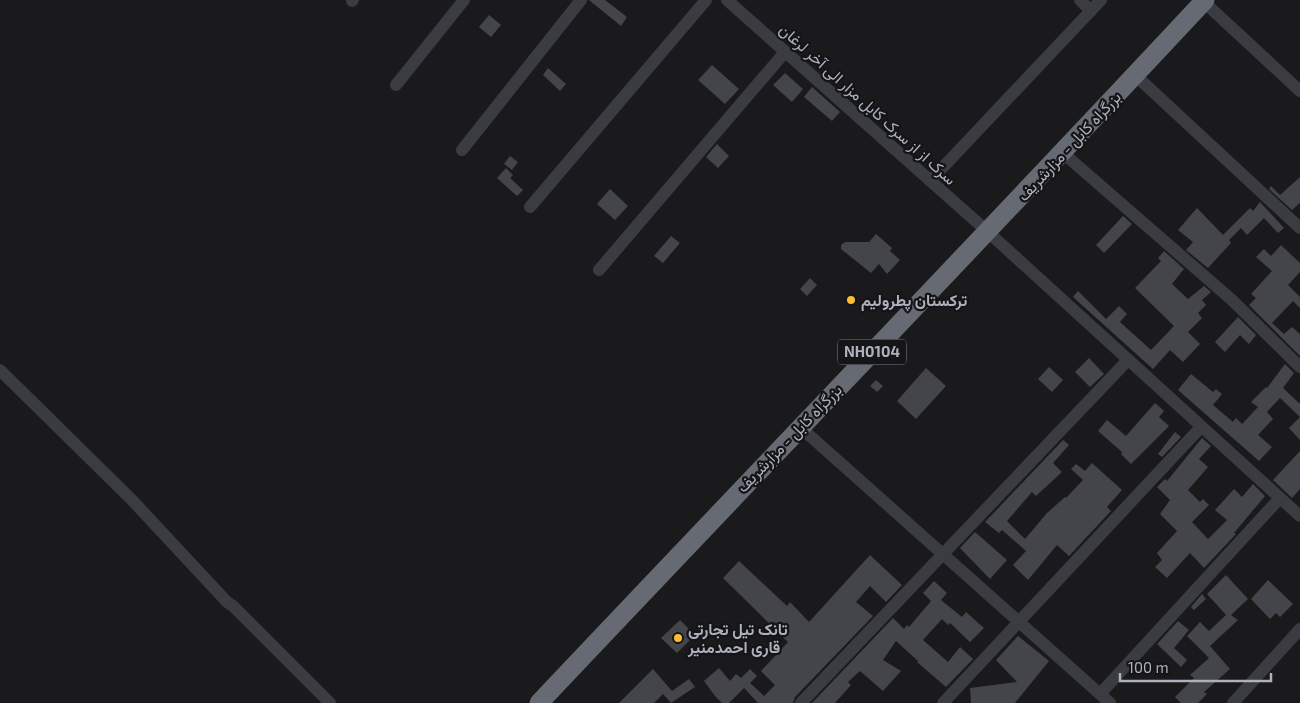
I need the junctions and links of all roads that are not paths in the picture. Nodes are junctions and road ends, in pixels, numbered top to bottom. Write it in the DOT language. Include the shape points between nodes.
graph roads {
  1 [pos="464,0"];
  2 [pos="581,0"];
  3 [pos="706,0"];
  4 [pos="727,0"];
  5 [pos="1080,0"];
  6 [pos="1101,0"];
  7 [pos="1204,1"];
  8 [pos="1091,11"];
  9 [pos="785,52"];
  10 [pos="1135,75"];
  11 [pos="396,85"];
  12 [pos="1300,91"];
  13 [pos="462,150"];
  14 [pos="1062,153"];
  15 [pos="930,181"];
  16 [pos="530,207"];
  17 [pos="1300,228"];
  18 [pos="988,232"];
  19 [pos="599,270"];
  20 [pos="1128,360"];
  21 [pos="1300,367"];
  22 [pos="0,370"];
  23 [pos="1201,426"];
  24 [pos="800,427"];
  25 [pos="1280,498"];
  26 [pos="1300,516"];
  27 [pos="943,554"];
  28 [pos="1019,622"];
  29 [pos="1300,629"];
  30 [pos="1100,694"];
  31 [pos="330,703"];
  32 [pos="539,703"];
  33 [pos="801,703"];
  34 [pos="943,703"];
  35 [pos="1110,703"];
  36 [pos="1233,703"];
  1 -- 11 [label="street"];
  2 -- 13 [label="street"];
  3 -- 16 [label="street"];
  4 -- 9 [label="street, سرک از از سرک کابل مزار الی آخر لرغان"];
  5 -- 8 [label="street"];
  6 -- 8 [label="street"];
  7 -- 10 [label="highway, بزرگراه کابل - مزارشریف / NH0104"];
  7 -- 12 [label="street"];
  8 -- 15 [label="street"];
  9 -- 15 [label="street, سرک از از سرک کابل مزار الی آخر لرغان"];
  9 -- 19 [label="street"];
  10 -- 14 [label="highway, بزرگراه کابل - مزارشریف / NH0104"];
  10 -- 17 [label="street"];
  14 -- 18 [label="highway, بزرگراه کابل - مزارشریف / NH0104"];
  14 -- 21 [label="street" via="1232,300"];
  15 -- 18 [label="street, سرک از از سرک کابل مزار الی آخر لرغان"];
  18 -- 20 [label="street, سرک از از سرک کابل مزار الی آخر لرغان"];
  18 -- 24 [label="highway, بزرگراه کابل - مزارشریف / NH0104"];
  20 -- 23 [label="street, سرک از از سرک کابل مزار الی آخر لرغان"];
  20 -- 27 [label="street"];
  22 -- 31 [label="street"];
  23 -- 25 [label="street, سرک از از سرک کابل مزار الی آخر لرغان"];
  23 -- 28 [label="street"];
  24 -- 27 [label="street"];
  24 -- 32 [label="highway, بزرگراه کابل - مزارشریف / NH0104"];
  25 -- 26 [label="street, سرک از از سرک کابل مزار الی آخر لرغان"];
  25 -- 30 [label="street"];
  27 -- 28 [label="street"];
  27 -- 33 [label="street"];
  28 -- 30 [label="street"];
  28 -- 34 [label="street"];
  29 -- 36 [label="street"];
  30 -- 35 [label="street"];
}
